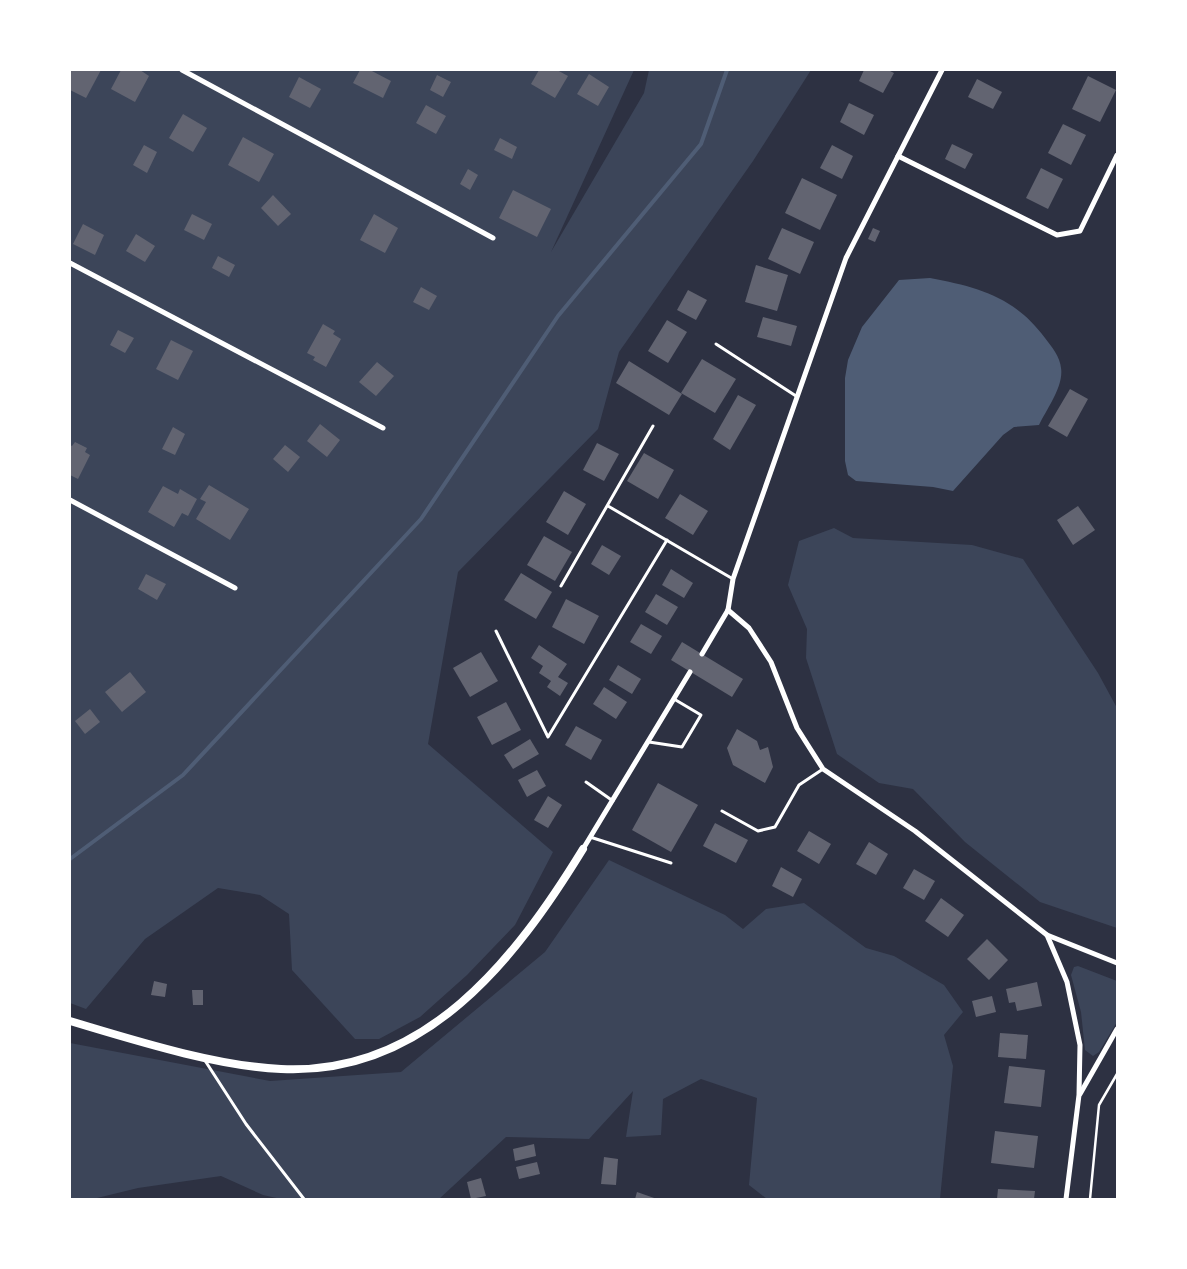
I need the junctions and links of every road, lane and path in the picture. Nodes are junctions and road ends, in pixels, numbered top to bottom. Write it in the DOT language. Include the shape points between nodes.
graph roads {
  1 [pos="182,70"];
  2 [pos="942,70"];
  3 [pos="1117,155"];
  4 [pos="898,156"];
  5 [pos="493,238"];
  6 [pos="70,263"];
  7 [pos="716,344"];
  8 [pos="796,396"];
  9 [pos="653,426"];
  10 [pos="383,428"];
  11 [pos="70,500"];
  12 [pos="608,506"];
  13 [pos="667,540"];
  14 [pos="733,579"];
  15 [pos="562,586"];
  16 [pos="235,588"];
  17 [pos="728,610"];
  18 [pos="496,631"];
  19 [pos="702,654"];
  20 [pos="690,672"];
  21 [pos="674,699"];
  22 [pos="649,742"];
  23 [pos="823,769"];
  24 [pos="586,782"];
  25 [pos="613,801"];
  26 [pos="722,811"];
  27 [pos="590,837"];
  28 [pos="583,849"];
  29 [pos="671,863"];
  30 [pos="1047,934"];
  31 [pos="1117,963"];
  32 [pos="70,1021"];
  33 [pos="1117,1029"];
  34 [pos="202,1056"];
  35 [pos="1117,1074"];
  36 [pos="1079,1095"];
  37 [pos="304,1199"];
  38 [pos="1066,1199"];
  39 [pos="1090,1199"];
  1 -- 5 [label="street"];
  2 -- 4 [label="street"];
  3 -- 4 [label="street" via="1080,231 1057,235"];
  4 -- 8 [label="street" via="846,258"];
  6 -- 10 [label="street"];
  7 -- 8 [label="lane"];
  8 -- 14 [label="street"];
  9 -- 12 [label="lane"];
  11 -- 16 [label="street"];
  12 -- 13 [label="lane"];
  12 -- 15 [label="lane"];
  13 -- 14 [label="lane"];
  13 -- 18 [label="lane" via="548,736"];
  14 -- 17 [label="street"];
  17 -- 19 [label="street"];
  17 -- 23 [label="street" via="749,628 772,662 798,728"];
  20 -- 21 [label="street"];
  21 -- 22 [label="street"];
  21 -- 22 [label="lane" via="701,715 682,747"];
  22 -- 25 [label="street"];
  23 -- 26 [label="lane" via="799,785 775,828 758,831"];
  23 -- 30 [label="street" via="915,831"];
  24 -- 25 [label="lane"];
  25 -- 27 [label="street"];
  27 -- 28 [label="street"];
  27 -- 29 [label="lane"];
  28 -- 34 [label="street" via="542,914 506,958 436,1024 402,1044 364,1060 301,1068 263,1067"];
  30 -- 31 [label="street"];
  30 -- 36 [label="street" via="1067,982 1080,1045"];
  32 -- 34 [label="street"];
  33 -- 36 [label="street"];
  34 -- 37 [label="lane" via="246,1124"];
  35 -- 39 [label="path" via="1099,1105"];
  36 -- 38 [label="street"];
}
